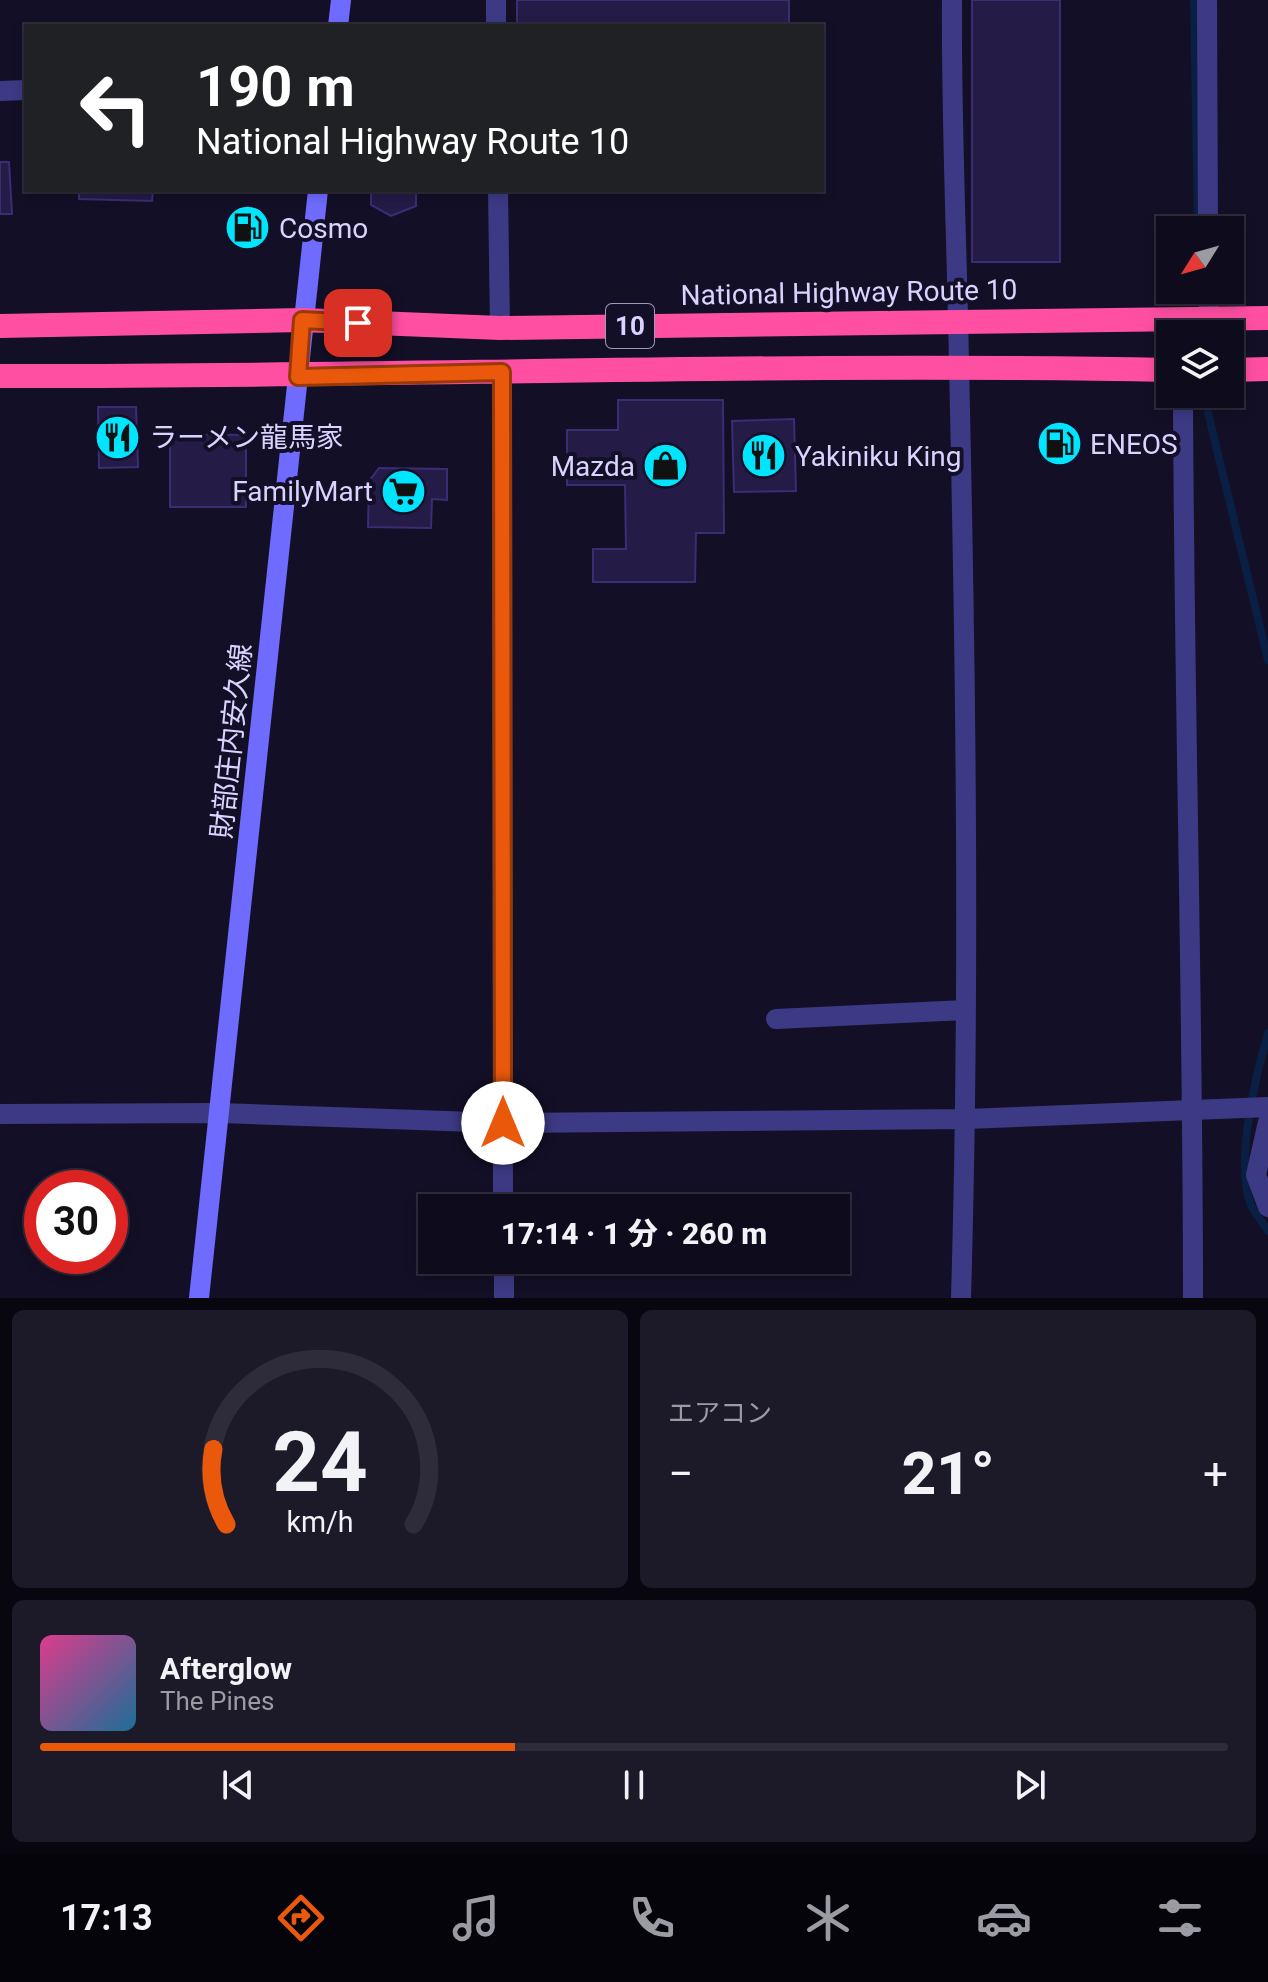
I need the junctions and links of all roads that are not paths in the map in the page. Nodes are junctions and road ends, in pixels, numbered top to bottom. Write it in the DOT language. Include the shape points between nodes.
graph roads {
  1 [pos="341,0"];
  2 [pos="496,0"];
  3 [pos="952,0"];
  4 [pos="1207,0"];
  5 [pos="338,24"];
  6 [pos="496,24"];
  7 [pos="24,90"];
  8 [pos="0,91"];
  9 [pos="318,192"];
  10 [pos="498,192"];
  11 [pos="1208,216"];
  12 [pos="1268,318"];
  13 [pos="302,320"];
  14 [pos="958,320"];
  15 [pos="1244,321"];
  16 [pos="1156,325"];
  17 [pos="0,326"];
  18 [pos="500,328"];
  19 [pos="959,365"];
  20 [pos="1268,369"];
  21 [pos="1156,370"];
  22 [pos="1244,370"];
  23 [pos="502,372"];
  24 [pos="0,376"];
  25 [pos="298,377"];
  26 [pos="1183,408"];
  27 [pos="965,1010"];
  28 [pos="776,1019"];
  29 [pos="1193,1108"];
  30 [pos="1266,1112"];
  31 [pos="220,1113"];
  32 [pos="0,1114"];
  33 [pos="966,1119"];
  34 [pos="503,1123"];
  35 [pos="503,1194"];
  36 [pos="1268,1207"];
  37 [pos="504,1274"];
  38 [pos="199,1298"];
  39 [pos="504,1298"];
  40 [pos="961,1298"];
  41 [pos="1193,1298"];
  1 -- 5 [label="main road"];
  2 -- 6 [label="street"];
  3 -- 14 [label="street"];
  4 -- 11 [label="street"];
  7 -- 8 [label="street"];
  9 -- 13 [label="main road, 財部庄内安久線"];
  10 -- 18 [label="street"];
  12 -- 15 [label="highway, National Highway Route 10 / 10"];
  13 -- 17 [label="highway, National Highway Route 10 / 10"];
  13 -- 18 [label="highway, National Highway Route 10 / 10"];
  13 -- 25 [label="main road, 財部庄内安久線"];
  14 -- 16 [label="highway, National Highway Route 10 / 10"];
  14 -- 18 [label="highway, National Highway Route 10 / 10"];
  14 -- 19 [label="street"];
  19 -- 21 [label="highway, 10"];
  19 -- 23 [label="highway, 10"];
  19 -- 27 [label="street"];
  20 -- 22 [label="highway"];
  23 -- 25 [label="highway, 10"];
  23 -- 34 [label="street"];
  24 -- 25 [label="highway, 10"];
  25 -- 31 [label="main road, 財部庄内安久線"];
  26 -- 29 [label="street"];
  27 -- 28 [label="street"];
  27 -- 33 [label="street"];
  29 -- 30 [label="street"];
  29 -- 33 [label="street"];
  29 -- 41 [label="street"];
  30 -- 36 [label="street" via="1256,1175"];
  31 -- 32 [label="street"];
  31 -- 34 [label="street"];
  31 -- 38 [label="main road, 財部庄内安久線"];
  33 -- 34 [label="street"];
  33 -- 40 [label="street"];
  34 -- 35 [label="street"];
  37 -- 39 [label="street"];
}
